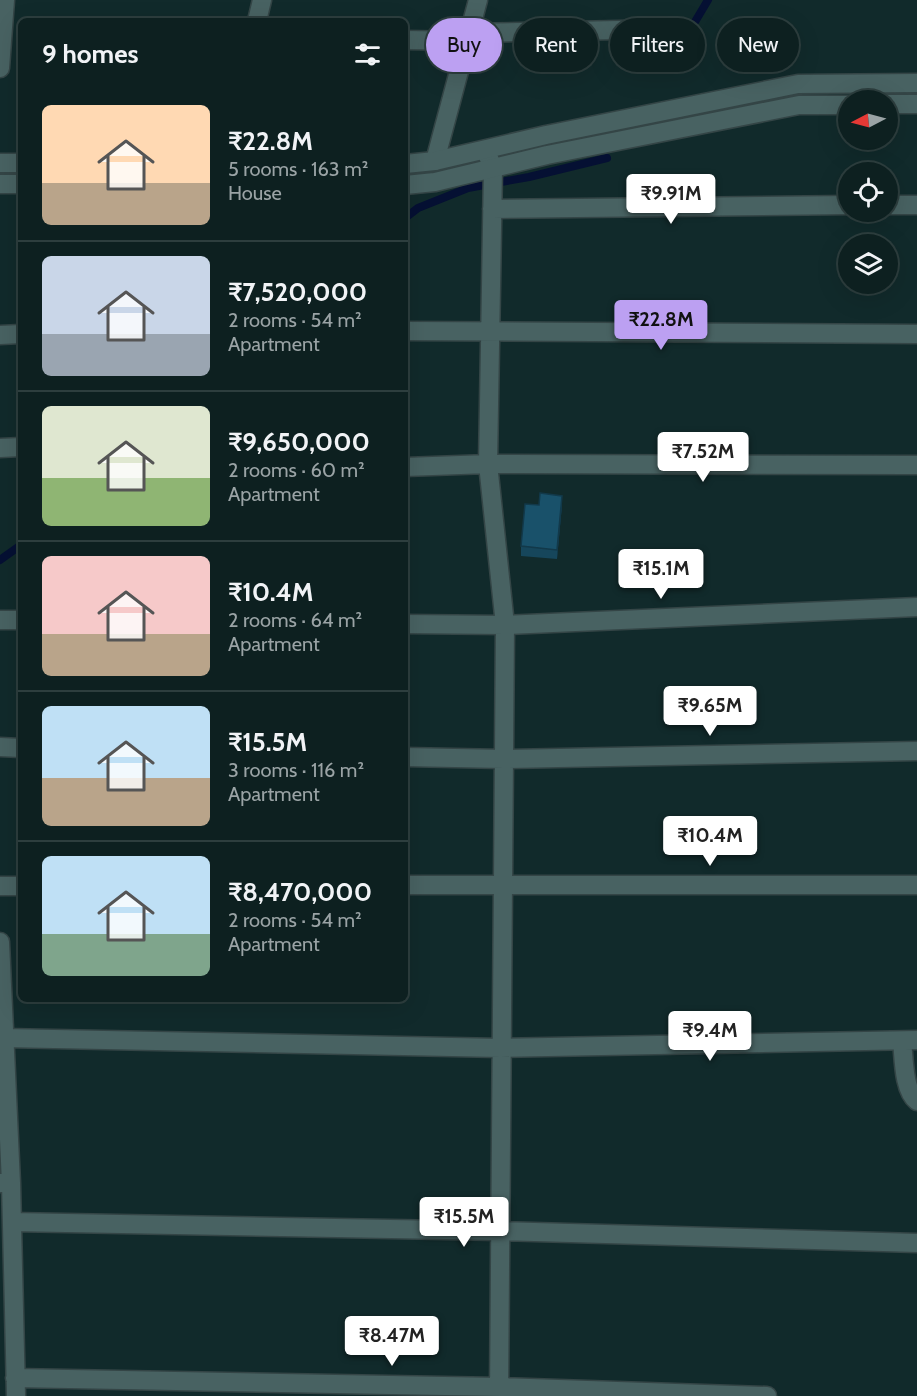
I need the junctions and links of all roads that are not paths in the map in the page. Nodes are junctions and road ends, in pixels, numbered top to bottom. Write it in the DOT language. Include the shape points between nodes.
graph roads {
  1 [pos="5,0"];
  2 [pos="262,0"];
  3 [pos="478,0"];
  4 [pos="258,18"];
  5 [pos="473,18"];
  6 [pos="610,31"];
  7 [pos="502,36"];
  8 [pos="426,39"];
  9 [pos="408,40"];
  10 [pos="0,68"];
  11 [pos="459,72"];
  12 [pos="917,83"];
  13 [pos="917,104"];
  14 [pos="838,105"];
  15 [pos="898,105"];
  16 [pos="486,149"];
  17 [pos="435,161"];
  18 [pos="0,163"];
  19 [pos="18,163"];
  20 [pos="408,164"];
  21 [pos="493,168"];
  22 [pos="0,184"];
  23 [pos="18,184"];
  24 [pos="408,185"];
  25 [pos="898,205"];
  26 [pos="917,205"];
  27 [pos="838,206"];
  28 [pos="492,209"];
  29 [pos="408,331"];
  30 [pos="490,332"];
  31 [pos="18,334"];
  32 [pos="917,334"];
  33 [pos="0,335"];
  34 [pos="18,447"];
  35 [pos="0,448"];
  36 [pos="488,464"];
  37 [pos="917,465"];
  38 [pos="408,467"];
  39 [pos="917,607"];
  40 [pos="0,620"];
  41 [pos="18,620"];
  42 [pos="408,624"];
  43 [pos="505,625"];
  44 [pos="0,747"];
  45 [pos="18,748"];
  46 [pos="917,751"];
  47 [pos="408,757"];
  48 [pos="504,759"];
  49 [pos="408,885"];
  50 [pos="503,885"];
  51 [pos="917,885"];
  52 [pos="0,886"];
  53 [pos="18,886"];
  54 [pos="0,942"];
  55 [pos="4,1038"];
  56 [pos="909,1041"];
  57 [pos="501,1048"];
  58 [pos="917,1101"];
  59 [pos="5,1183"];
  60 [pos="12,1222"];
  61 [pos="500,1231"];
  62 [pos="917,1243"];
  63 [pos="16,1387"];
  64 [pos="499,1392"];
  65 [pos="767,1396"];
  1 -- 10 [label="street"];
  2 -- 4 [label="street"];
  3 -- 5 [label="street"];
  6 -- 7 [label="street"];
  8 -- 9 [label="street"];
  11 -- 17 [label="street"];
  12 -- 16 [label="street" via="798,84"];
  13 -- 15 [label="street"];
  14 -- 21 [label="street" via="799,105"];
  16 -- 17 [label="street"];
  16 -- 21 [label="street"];
  17 -- 20 [label="street"];
  18 -- 19 [label="street"];
  21 -- 24 [label="street"];
  21 -- 28 [label="street"];
  22 -- 23 [label="street"];
  25 -- 26 [label="street"];
  27 -- 28 [label="street"];
  28 -- 30 [label="street"];
  29 -- 30 [label="street"];
  30 -- 32 [label="street"];
  30 -- 36 [label="street"];
  31 -- 33 [label="street"];
  34 -- 35 [label="street"];
  36 -- 37 [label="street"];
  36 -- 38 [label="street"];
  36 -- 43 [label="street"];
  39 -- 43 [label="street"];
  40 -- 41 [label="street"];
  42 -- 43 [label="street"];
  43 -- 48 [label="street"];
  44 -- 45 [label="street"];
  46 -- 48 [label="street"];
  47 -- 48 [label="street"];
  48 -- 50 [label="street"];
  49 -- 50 [label="street"];
  50 -- 51 [label="street"];
  50 -- 57 [label="street"];
  52 -- 53 [label="street"];
  54 -- 55 [label="street"];
  55 -- 57 [label="street"];
  55 -- 59 [label="street"];
  56 -- 57 [label="street"];
  56 -- 58 [label="street" via="908,1088"];
  57 -- 61 [label="street"];
  59 -- 60 [label="street"];
  60 -- 61 [label="street"];
  60 -- 63 [label="street"];
  61 -- 62 [label="street"];
  61 -- 64 [label="street"];
  63 -- 64 [label="street"];
  64 -- 65 [label="street"];
}
